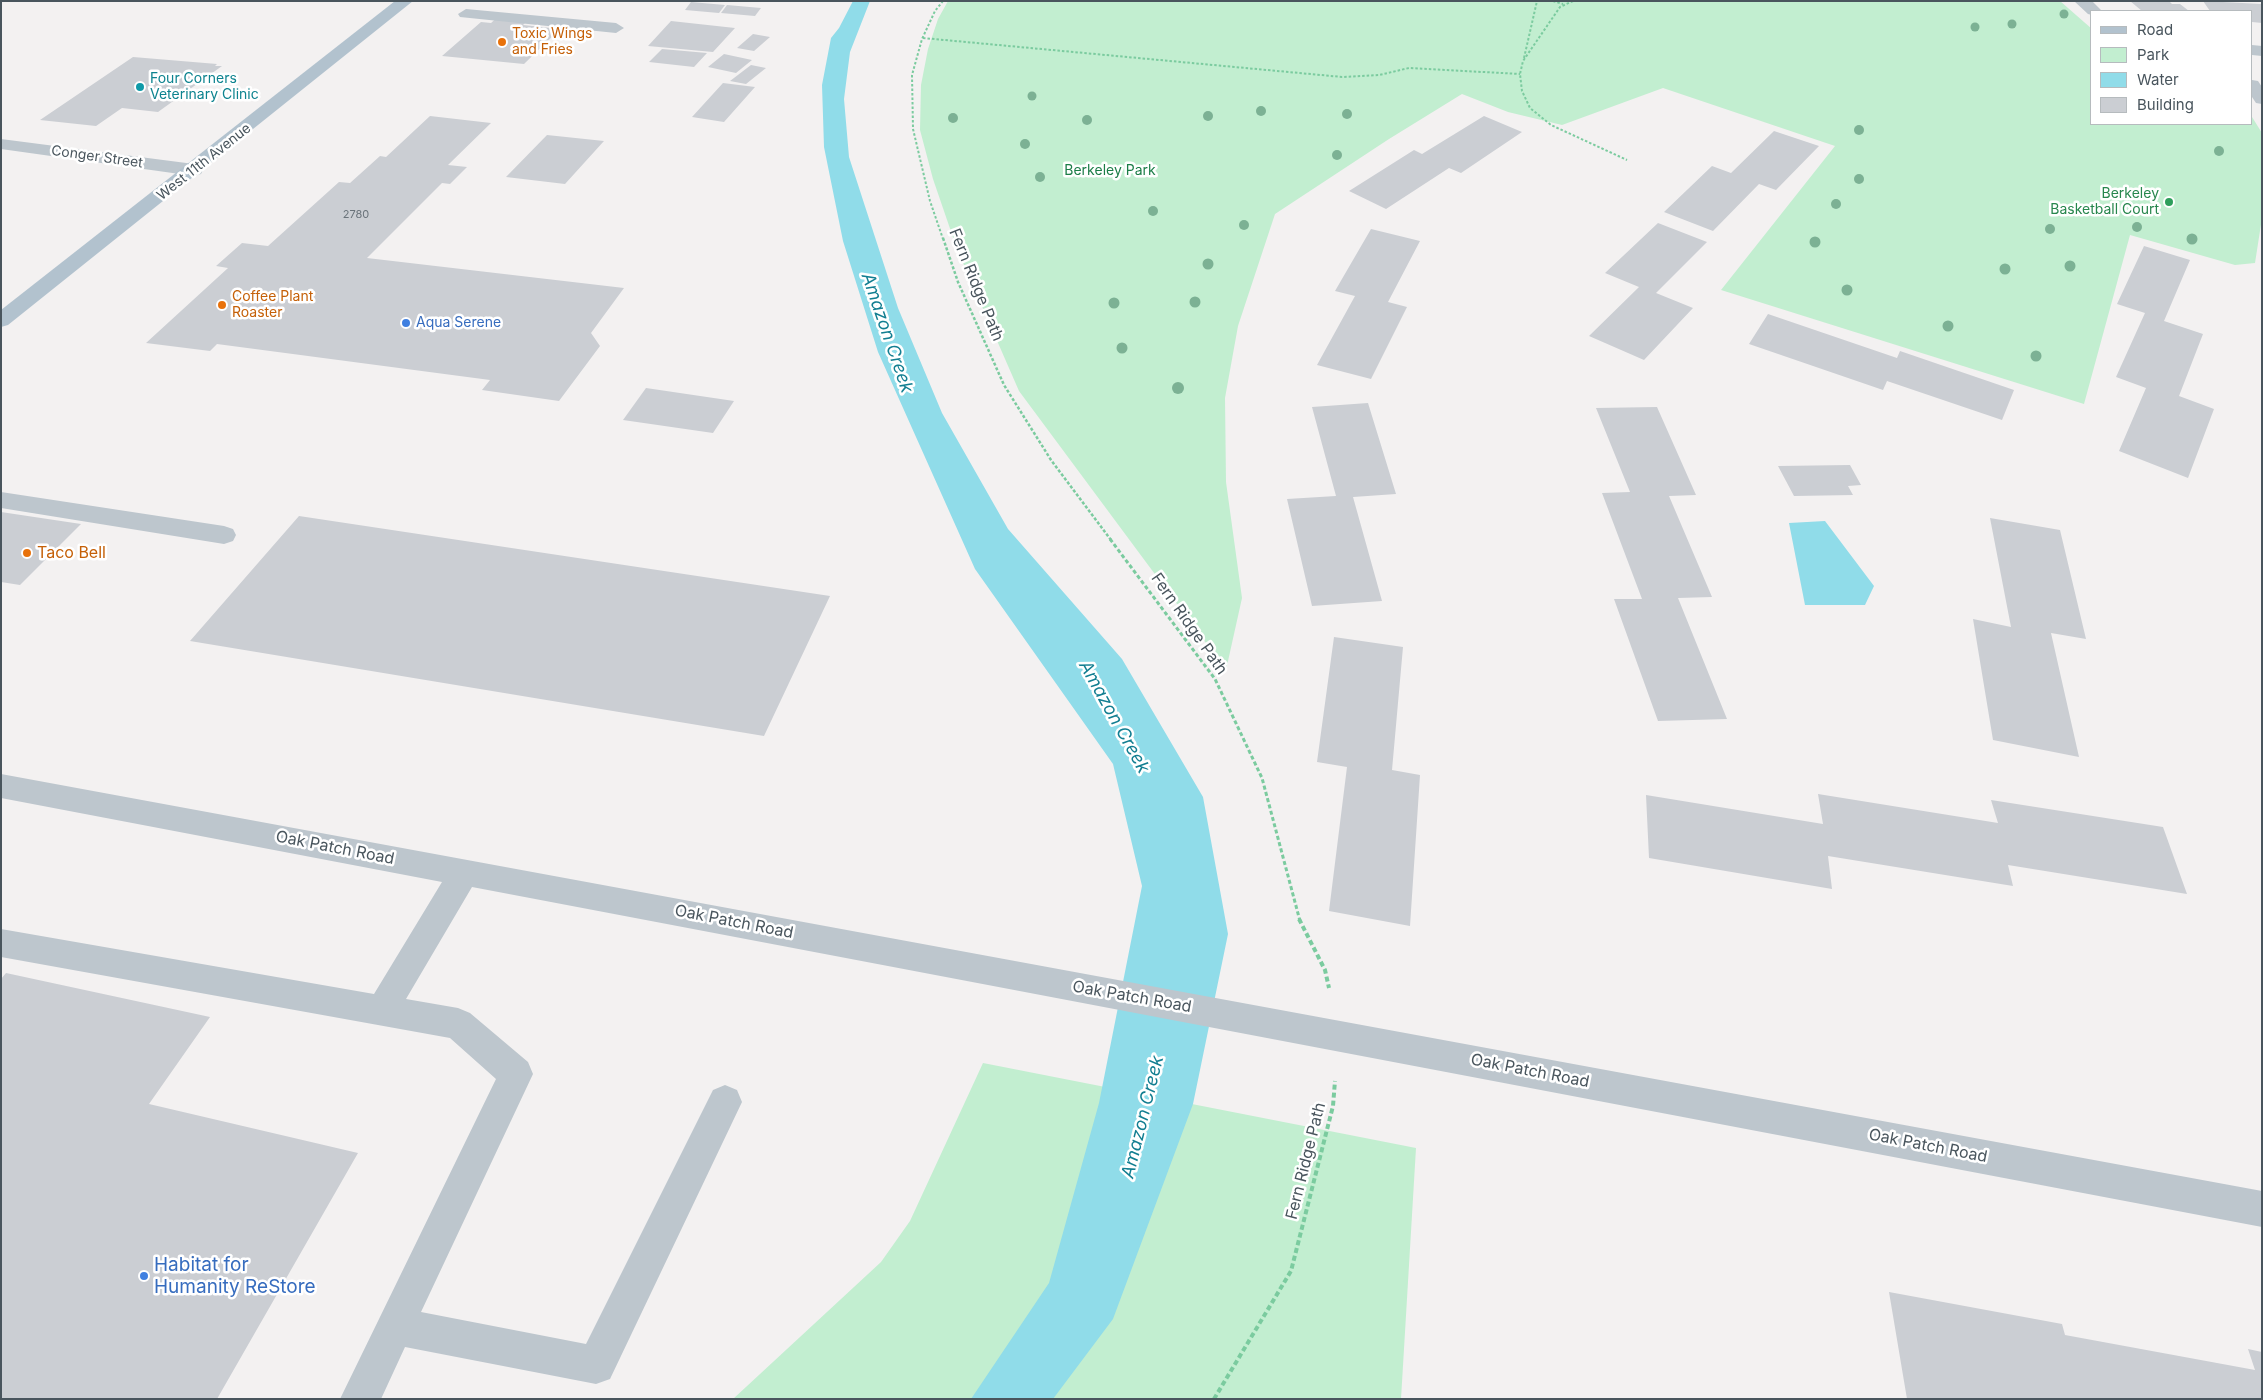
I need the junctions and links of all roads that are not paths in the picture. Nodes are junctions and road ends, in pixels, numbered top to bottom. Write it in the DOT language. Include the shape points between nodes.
graph roads {
  1 [pos="405,1"];
  2 [pos="2082,1"];
  3 [pos="2093,10"];
  4 [pos="466,14"];
  5 [pos="616,28"];
  6 [pos="2253,86"];
  7 [pos="2262,99"];
  8 [pos="1,144"];
  9 [pos="194,170"];
  10 [pos="1,321"];
  11 [pos="1,500"];
  12 [pos="224,534"];
  13 [pos="1,786"];
  14 [pos="465,872"];
  15 [pos="1,943"];
  16 [pos="381,1012"];
  17 [pos="725,1102"];
  18 [pos="2262,1209"];
  19 [pos="394,1326"];
  20 [pos="360,1399"];
  1 -- 9 [label="main road, West 11th Avenue"];
  2 -- 3 [label="street"];
  4 -- 5 [label="street"];
  6 -- 7 [label="street"];
  8 -- 9 [label="street, Conger Street"];
  9 -- 10 [label="main road, West 11th Avenue"];
  11 -- 12 [label="street"];
  13 -- 14 [label="street, Oak Patch Road"];
  14 -- 16 [label="street"];
  14 -- 18 [label="street, Oak Patch Road"];
  15 -- 16 [label="street"];
  16 -- 19 [label="street" via="458,1024 516,1074"];
  17 -- 19 [label="street" via="596,1365"];
  19 -- 20 [label="street"];
}
